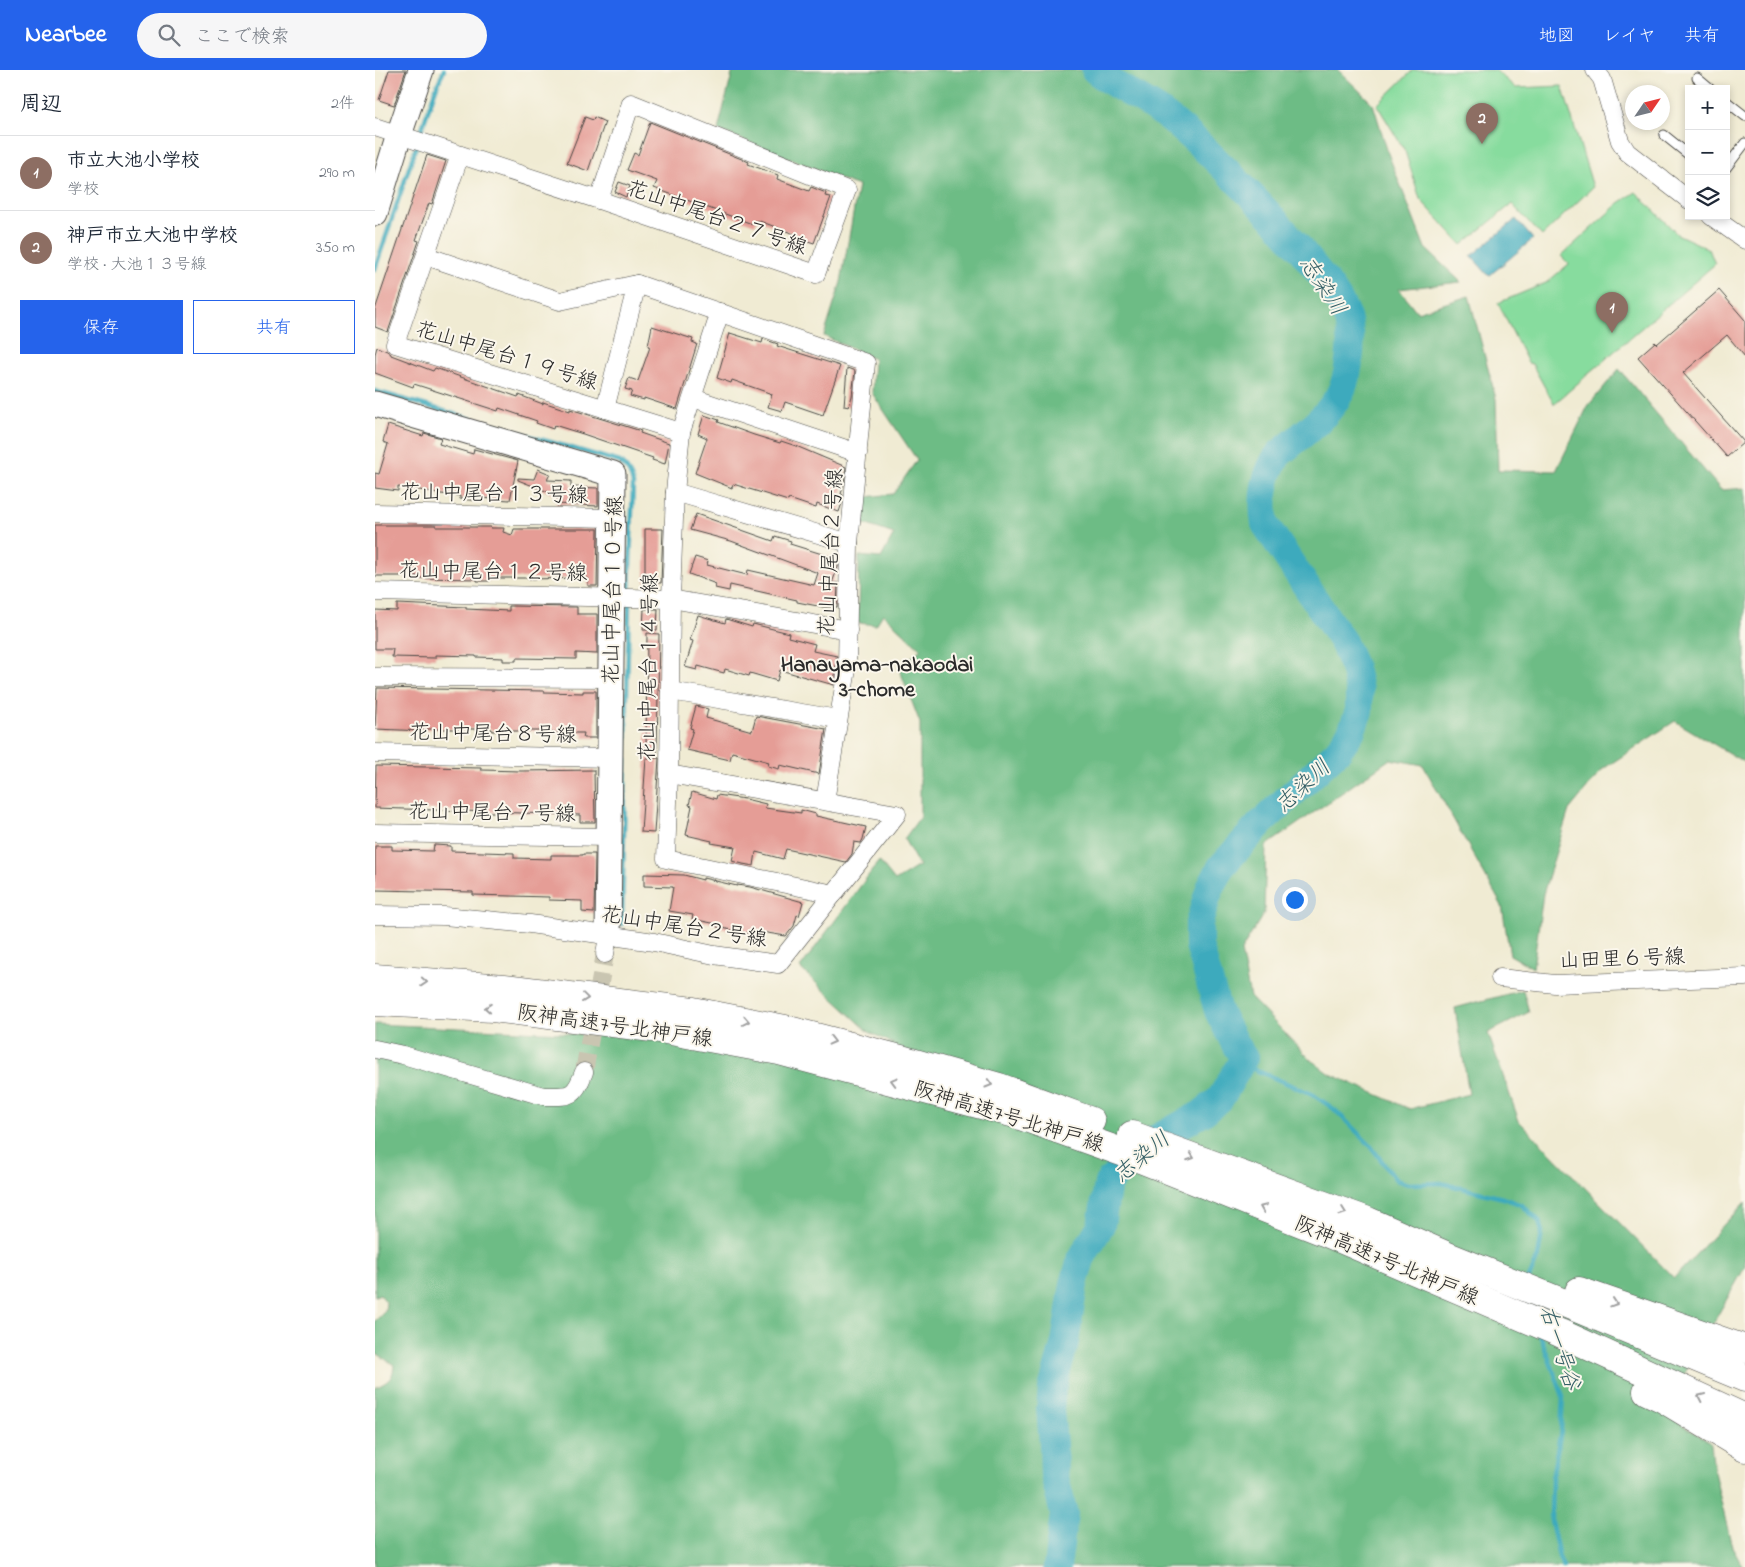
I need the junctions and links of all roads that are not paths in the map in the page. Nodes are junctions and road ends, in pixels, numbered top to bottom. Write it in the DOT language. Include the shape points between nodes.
graph roads {
  1 [pos="421,70"];
  2 [pos="1595,70"];
  3 [pos="1697,78"];
  4 [pos="1706,85"];
  5 [pos="1730,104"];
  6 [pos="1745,116"];
  7 [pos="375,127"];
  8 [pos="404,136"];
  9 [pos="1664,136"];
  10 [pos="1745,143"];
  11 [pos="1685,152"];
  12 [pos="460,155"];
  13 [pos="1730,163"];
  14 [pos="1685,197"];
  15 [pos="599,200"];
  16 [pos="375,213"];
  17 [pos="1717,220"];
  18 [pos="1745,240"];
  19 [pos="426,256"];
  20 [pos="637,284"];
  21 [pos="719,312"];
  22 [pos="693,398"];
  23 [pos="376,406"];
  24 [pos="605,409"];
  25 [pos="681,432"];
  26 [pos="858,453"];
  27 [pos="675,492"];
  28 [pos="375,513"];
  29 [pos="613,518"];
  30 [pos="849,543"];
  31 [pos="375,592"];
  32 [pos="615,596"];
  33 [pos="671,599"];
  34 [pos="848,630"];
  35 [pos="375,678"];
  36 [pos="611,678"];
  37 [pos="670,691"];
  38 [pos="838,719"];
  39 [pos="375,754"];
  40 [pos="610,758"];
  41 [pos="669,774"];
  42 [pos="825,801"];
  43 [pos="375,833"];
  44 [pos="609,837"];
  45 [pos="834,894"];
  46 [pos="375,915"];
  47 [pos="606,945"];
  48 [pos="1745,977"];
  49 [pos="375,978"];
  50 [pos="1500,978"];
  51 [pos="375,1002"];
  52 [pos="782,1040"];
  53 [pos="375,1049"];
  54 [pos="584,1072"];
  55 [pos="1450,1258"];
  56 [pos="1453,1288"];
  57 [pos="1745,1349"];
  58 [pos="1745,1378"];
  59 [pos="1745,1418"];
  60 [pos="1745,1448"];
  1 -- 8 [label="street"];
  2 -- 14 [label="street" via="1602,79 1620,141 1627,152"];
  3 -- 4 [label="lane"];
  5 -- 6 [label="lane"];
  7 -- 8 [label="street, 花山中尾台２７号線"];
  8 -- 12 [label="street, 花山中尾台２７号線"];
  8 -- 16 [label="street"];
  9 -- 11 [label="lane"];
  10 -- 13 [label="lane"];
  12 -- 15 [label="street, 花山中尾台２７号線"];
  12 -- 19 [label="street, 花山中尾台１９号線"];
  15 -- 15 [label="street, 花山中尾台２７号線" via="815,274 847,190 631,102"];
  17 -- 18 [label="street"];
  19 -- 20 [label="street" via="560,301"];
  19 -- 24 [label="street, 花山中尾台１９号線" via="395,344"];
  20 -- 21 [label="street, 花山中尾台２号線"];
  20 -- 24 [label="street"];
  21 -- 22 [label="street, 花山中尾台１４号線"];
  21 -- 26 [label="street, 花山中尾台２号線" via="866,363"];
  22 -- 25 [label="street, 花山中尾台１４号線"];
  22 -- 26 [label="street"];
  23 -- 29 [label="street, 花山中尾台１０号線" via="613,474"];
  24 -- 25 [label="street, 花山中尾台１９号線"];
  25 -- 27 [label="street, 花山中尾台１４号線"];
  26 -- 30 [label="street, 花山中尾台２号線"];
  27 -- 30 [label="street"];
  27 -- 33 [label="street, 花山中尾台１４号線"];
  28 -- 29 [label="street, 花山中尾台１３号線"];
  29 -- 32 [label="street, 花山中尾台１０号線"];
  30 -- 34 [label="street, 花山中尾台２号線"];
  31 -- 32 [label="street, 花山中尾台１２号線"];
  32 -- 33 [label="street, 花山中尾台１２号線"];
  32 -- 36 [label="street, 花山中尾台１０号線"];
  33 -- 34 [label="street, 花山中尾台１２号線"];
  33 -- 37 [label="street, 花山中尾台１４号線"];
  34 -- 38 [label="street, 花山中尾台２号線" via="847,669"];
  35 -- 36 [label="street"];
  36 -- 40 [label="street, 花山中尾台１０号線"];
  37 -- 38 [label="street"];
  37 -- 41 [label="street, 花山中尾台１４号線"];
  38 -- 42 [label="street, 花山中尾台２号線"];
  39 -- 40 [label="street, 花山中尾台８号線"];
  40 -- 44 [label="street, 花山中尾台１０号線"];
  41 -- 42 [label="street"];
  41 -- 45 [label="street, 花山中尾台１４号線" via="667,859"];
  42 -- 45 [label="street, 花山中尾台２号線" via="897,814"];
  43 -- 44 [label="street, 花山中尾台７号線"];
  44 -- 47 [label="street, 花山中尾台１０号線"];
  45 -- 47 [label="street, 花山中尾台２号線" via="778,964 714,956 654,942"];
  46 -- 47 [label="street, 花山中尾台２号線" via="444,916 530,924"];
  48 -- 50 [label="street, 山田里６号線" via="1555,984"];
  49 -- 52 [label="highway, 阪神高速7号北神戸線, one-way" via="504,988 693,1011"];
  52 -- 51 [label="highway, 阪神高速7号北神戸線, one-way" via="493,1008"];
  52 -- 55 [label="highway, 阪神高速7号北神戸線, one-way" via="901,1059 999,1087 1368,1221"];
  56 -- 52 [label="highway, 阪神高速7号北神戸線, one-way" via="1142,1159 1015,1114"];
  53 -- 54 [label="street" via="543,1096 572,1094 579,1087"];
  55 -- 57 [label="highway, one-way" via="1482,1260 1629,1307"];
  55 -- 58 [label="highway, 阪神高速7号北神戸線"];
  59 -- 56 [label="highway, 阪神高速7号北神戸線, one-way"];
  56 -- 60 [label="highway" via="1490,1315 1662,1398"];
}
